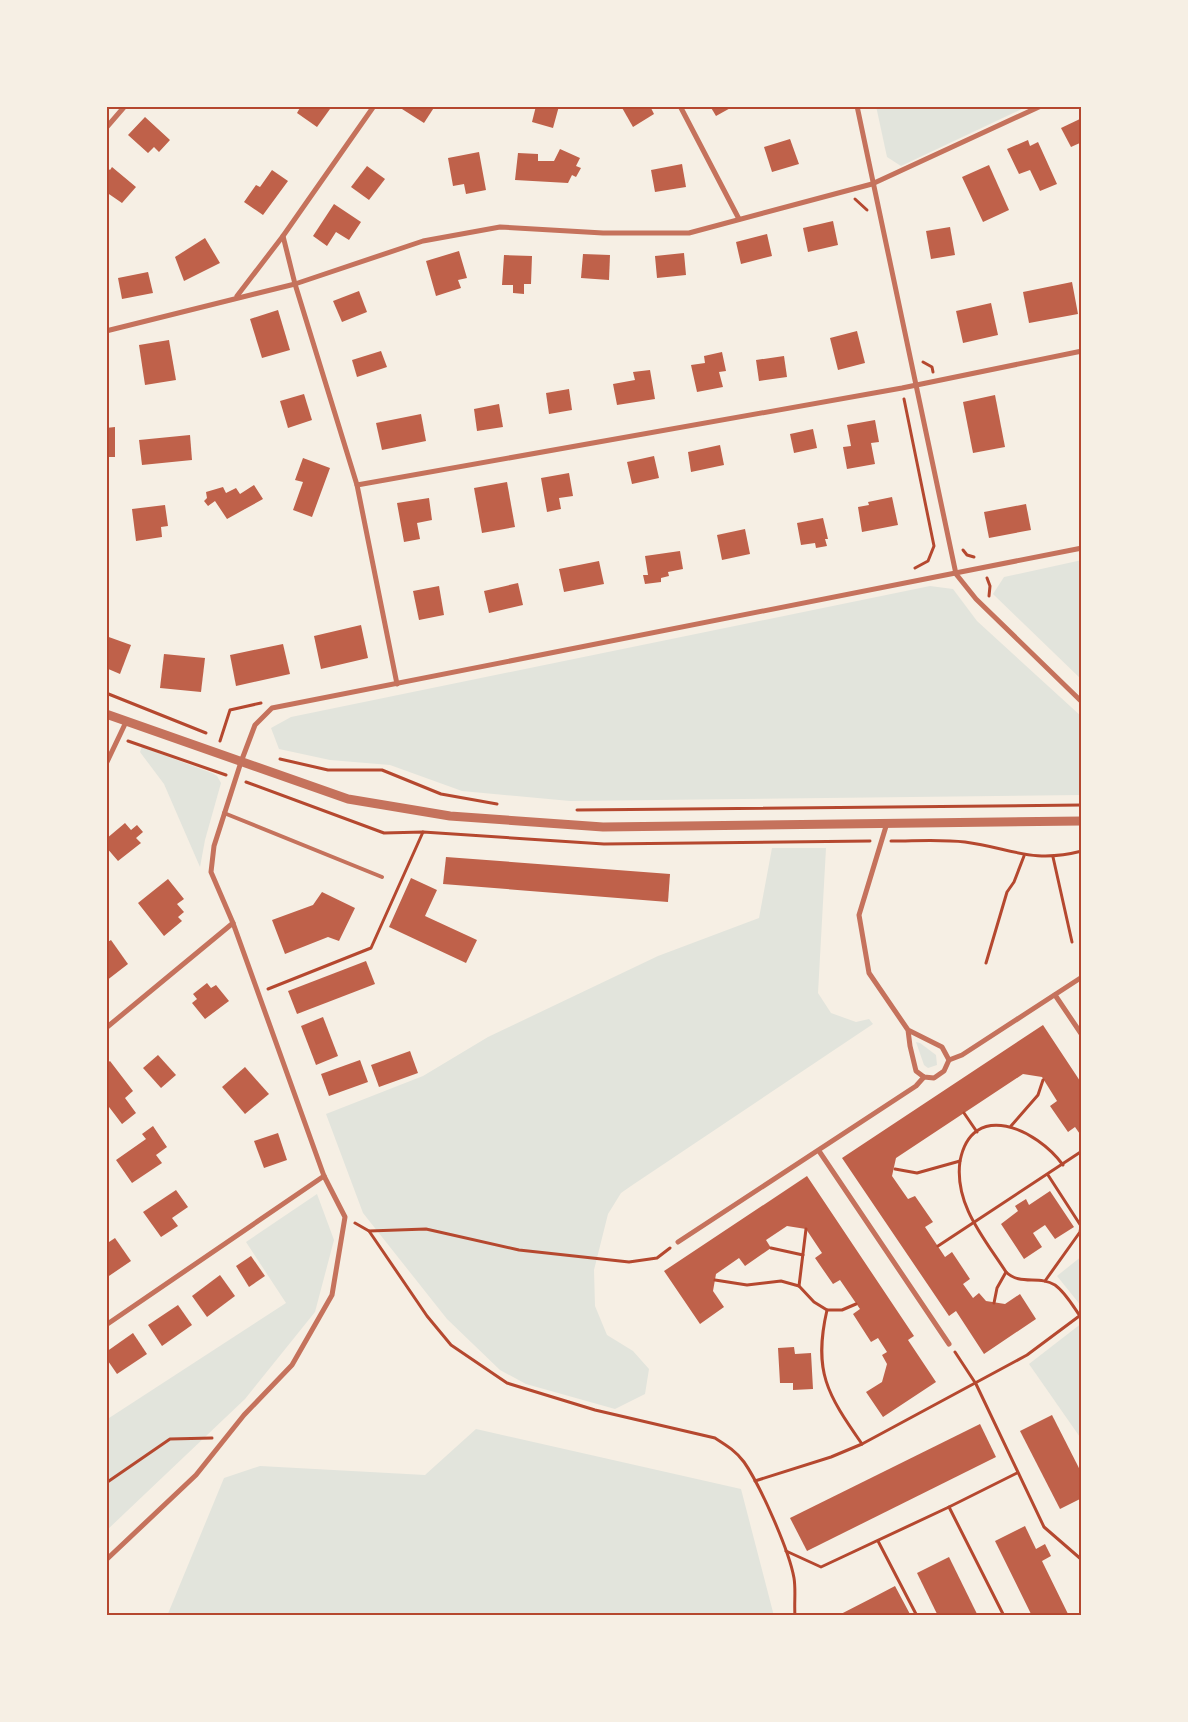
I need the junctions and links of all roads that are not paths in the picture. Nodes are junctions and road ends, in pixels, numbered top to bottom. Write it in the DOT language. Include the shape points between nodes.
graph roads {
  1 [pos="125,106"];
  2 [pos="374,106"];
  3 [pos="680,106"];
  4 [pos="857,106"];
  5 [pos="1041,106"];
  6 [pos="106,128"];
  7 [pos="872,184"];
  8 [pos="739,219"];
  9 [pos="283,236"];
  10 [pos="295,284"];
  11 [pos="237,297"];
  12 [pos="106,330"];
  13 [pos="1082,351"];
  14 [pos="917,385"];
  15 [pos="357,485"];
  16 [pos="1082,548"];
  17 [pos="956,574"];
  18 [pos="397,684"];
  19 [pos="1082,702"];
  20 [pos="106,714"];
  21 [pos="126,722"];
  22 [pos="241,762"];
  23 [pos="106,764"];
  24 [pos="224,813"];
  25 [pos="1082,821"];
  26 [pos="888,823"];
  27 [pos="382,878"];
  28 [pos="233,923"];
  29 [pos="1082,977"];
  30 [pos="1055,995"];
  31 [pos="106,1028"];
  32 [pos="908,1030"];
  33 [pos="1082,1035"];
  34 [pos="949,1060"];
  35 [pos="924,1077"];
  36 [pos="819,1151"];
  37 [pos="324,1176"];
  38 [pos="678,1242"];
  39 [pos="106,1325"];
  40 [pos="949,1344"];
  41 [pos="106,1560"];
  1 -- 6 [label="street"];
  2 -- 9 [label="street"];
  3 -- 8 [label="street"];
  4 -- 7 [label="street"];
  5 -- 7 [label="street"];
  7 -- 8 [label="street"];
  7 -- 14 [label="street"];
  8 -- 10 [label="street" via="689,233 603,233 500,227 423,241"];
  9 -- 10 [label="street"];
  9 -- 11 [label="street"];
  10 -- 11 [label="street"];
  10 -- 15 [label="street"];
  11 -- 12 [label="street"];
  13 -- 14 [label="street"];
  14 -- 15 [label="street"];
  14 -- 17 [label="street"];
  15 -- 18 [label="street"];
  16 -- 17 [label="street"];
  17 -- 18 [label="street"];
  17 -- 19 [label="street" via="976,599"];
  18 -- 22 [label="street" via="272,708 255,725"];
  20 -- 21 [label="street"];
  21 -- 22 [label="street"];
  21 -- 23 [label="street"];
  22 -- 24 [label="street"];
  22 -- 26 [label="street" via="348,799 450,816 603,827"];
  24 -- 27 [label="lane"];
  24 -- 28 [label="street" via="214,846 211,872"];
  25 -- 26 [label="street"];
  26 -- 32 [label="street" via="860,915 869,973"];
  28 -- 31 [label="street"];
  28 -- 37 [label="street"];
  29 -- 30 [label="street"];
  30 -- 33 [label="street"];
  30 -- 34 [label="street" via="962,1055"];
  32 -- 34 [label="street" via="942,1047"];
  32 -- 35 [label="street" via="916,1071"];
  34 -- 35 [label="street" via="944,1071 934,1078"];
  35 -- 36 [label="street" via="916,1086"];
  36 -- 38 [label="street"];
  36 -- 40 [label="street"];
  37 -- 39 [label="street"];
  37 -- 41 [label="street" via="345,1217 332,1295 292,1364 244,1415 196,1475"];
}
